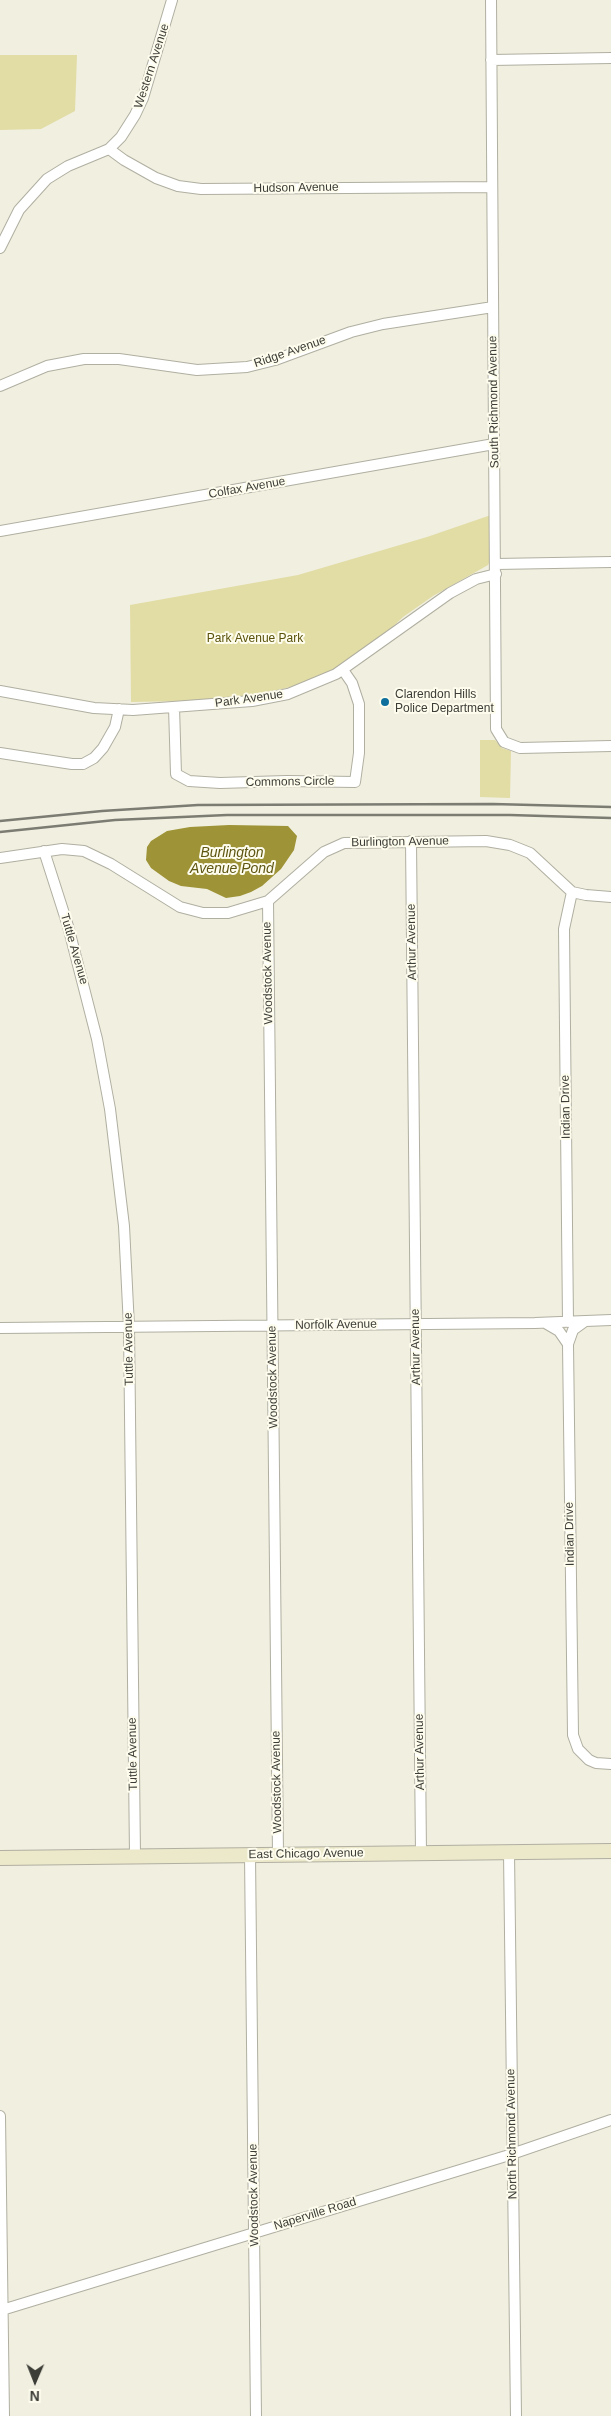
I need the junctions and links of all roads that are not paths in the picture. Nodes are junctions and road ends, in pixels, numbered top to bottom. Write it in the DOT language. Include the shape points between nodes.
graph roads {
  1 [pos="172,0"];
  2 [pos="491,0"];
  3 [pos="611,58"];
  4 [pos="491,60"];
  5 [pos="109,149"];
  6 [pos="492,187"];
  7 [pos="0,248"];
  8 [pos="493,307"];
  9 [pos="0,386"];
  10 [pos="494,444"];
  11 [pos="0,531"];
  12 [pos="611,562"];
  13 [pos="496,569"];
  14 [pos="343,670"];
  15 [pos="0,692"];
  16 [pos="174,707"];
  17 [pos="119,709"];
  18 [pos="611,746"];
  19 [pos="0,753"];
  20 [pos="411,841"];
  21 [pos="44,851"];
  22 [pos="0,858"];
  23 [pos="572,892"];
  24 [pos="611,897"];
  25 [pos="268,900"];
  26 [pos="611,1320"];
  27 [pos="568,1322"];
  28 [pos="584,1322"];
  29 [pos="544,1323"];
  30 [pos="416,1324"];
  31 [pos="272,1326"];
  32 [pos="129,1327"];
  33 [pos="0,1328"];
  34 [pos="568,1344"];
  35 [pos="611,1764"];
  36 [pos="611,1851"];
  37 [pos="509,1852"];
  38 [pos="421,1853"];
  39 [pos="278,1854"];
  40 [pos="250,1855"];
  41 [pos="134,1856"];
  42 [pos="0,1858"];
  43 [pos="0,2116"];
  44 [pos="611,2120"];
  45 [pos="513,2154"];
  46 [pos="254,2233"];
  47 [pos="2,2310"];
  48 [pos="4,2416"];
  49 [pos="256,2416"];
  50 [pos="516,2416"];
  1 -- 5 [label="street, Western Avenue" via="141,102 121,137"];
  2 -- 4 [label="street, South Richmond Avenue"];
  3 -- 4 [label="street"];
  4 -- 6 [label="street, South Richmond Avenue"];
  5 -- 6 [label="street, Hudson Avenue" via="156,178 178,186 201,189"];
  5 -- 7 [label="street, Western Avenue" via="68,166 47,179 19,210"];
  6 -- 8 [label="street, South Richmond Avenue"];
  8 -- 9 [label="street, Ridge Avenue" via="383,324 247,367 197,370 119,359 84,359 47,366"];
  8 -- 10 [label="street, South Richmond Avenue"];
  10 -- 11 [label="street, Colfax Avenue"];
  10 -- 13 [label="street, South Richmond Avenue"];
  12 -- 13 [label="street, Park Avenue"];
  13 -- 14 [label="street, Park Avenue" via="408,620"];
  13 -- 18 [label="street, South Richmond Avenue" via="498,734 504,742 520,748"];
  14 -- 16 [label="street, Park Avenue" via="309,687 271,698"];
  14 -- 16 [label="street, Commons Circle" via="352,683 359,704 355,782 189,781 176,774"];
  15 -- 17 [label="street, Park Avenue" via="94,708"];
  16 -- 17 [label="street, Park Avenue"];
  17 -- 19 [label="street" via="115,727 103,748 82,764"];
  20 -- 23 [label="street, Burlington Avenue" via="486,841 520,848 538,859"];
  20 -- 25 [label="street, Burlington Avenue" via="357,842 334,846"];
  20 -- 30 [label="street, Arthur Avenue"];
  21 -- 22 [label="street, Burlington Avenue"];
  21 -- 25 [label="street, Burlington Avenue" via="74,849 92,854 169,902 195,912 228,913"];
  21 -- 32 [label="street, Tuttle Avenue" via="83,982 106,1086 124,1226"];
  23 -- 24 [label="street"];
  23 -- 27 [label="street, Indian Drive" via="564,929"];
  25 -- 31 [label="street, Woodstock Avenue"];
  26 -- 28 [label="street, Norfolk Avenue"];
  27 -- 28 [label="street, Norfolk Avenue"];
  27 -- 29 [label="street, Norfolk Avenue"];
  28 -- 34 [label="street" via="573,1330"];
  29 -- 30 [label="street, Norfolk Avenue"];
  29 -- 34 [label="street" via="558,1331"];
  30 -- 31 [label="street, Norfolk Avenue"];
  30 -- 38 [label="street, Arthur Avenue"];
  31 -- 32 [label="street, Norfolk Avenue"];
  31 -- 39 [label="street, Woodstock Avenue"];
  32 -- 33 [label="street, Norfolk Avenue"];
  32 -- 41 [label="street, Tuttle Avenue"];
  34 -- 35 [label="street, Indian Drive" via="572,1725 575,1742 582,1754 596,1763"];
  36 -- 37 [label="main road, East Chicago Avenue"];
  37 -- 38 [label="main road, East Chicago Avenue"];
  37 -- 45 [label="street, North Richmond Avenue"];
  38 -- 39 [label="main road, East Chicago Avenue"];
  39 -- 40 [label="main road, East Chicago Avenue"];
  40 -- 41 [label="main road, East Chicago Avenue"];
  40 -- 46 [label="street, Woodstock Avenue"];
  41 -- 42 [label="main road, East Chicago Avenue"];
  43 -- 47 [label="street"];
  44 -- 45 [label="street, Naperville Road"];
  45 -- 46 [label="street, Naperville Road"];
  45 -- 50 [label="street, North Richmond Avenue"];
  46 -- 47 [label="street, Naperville Road"];
  46 -- 49 [label="street, Woodstock Avenue"];
  47 -- 48 [label="street"];
}
